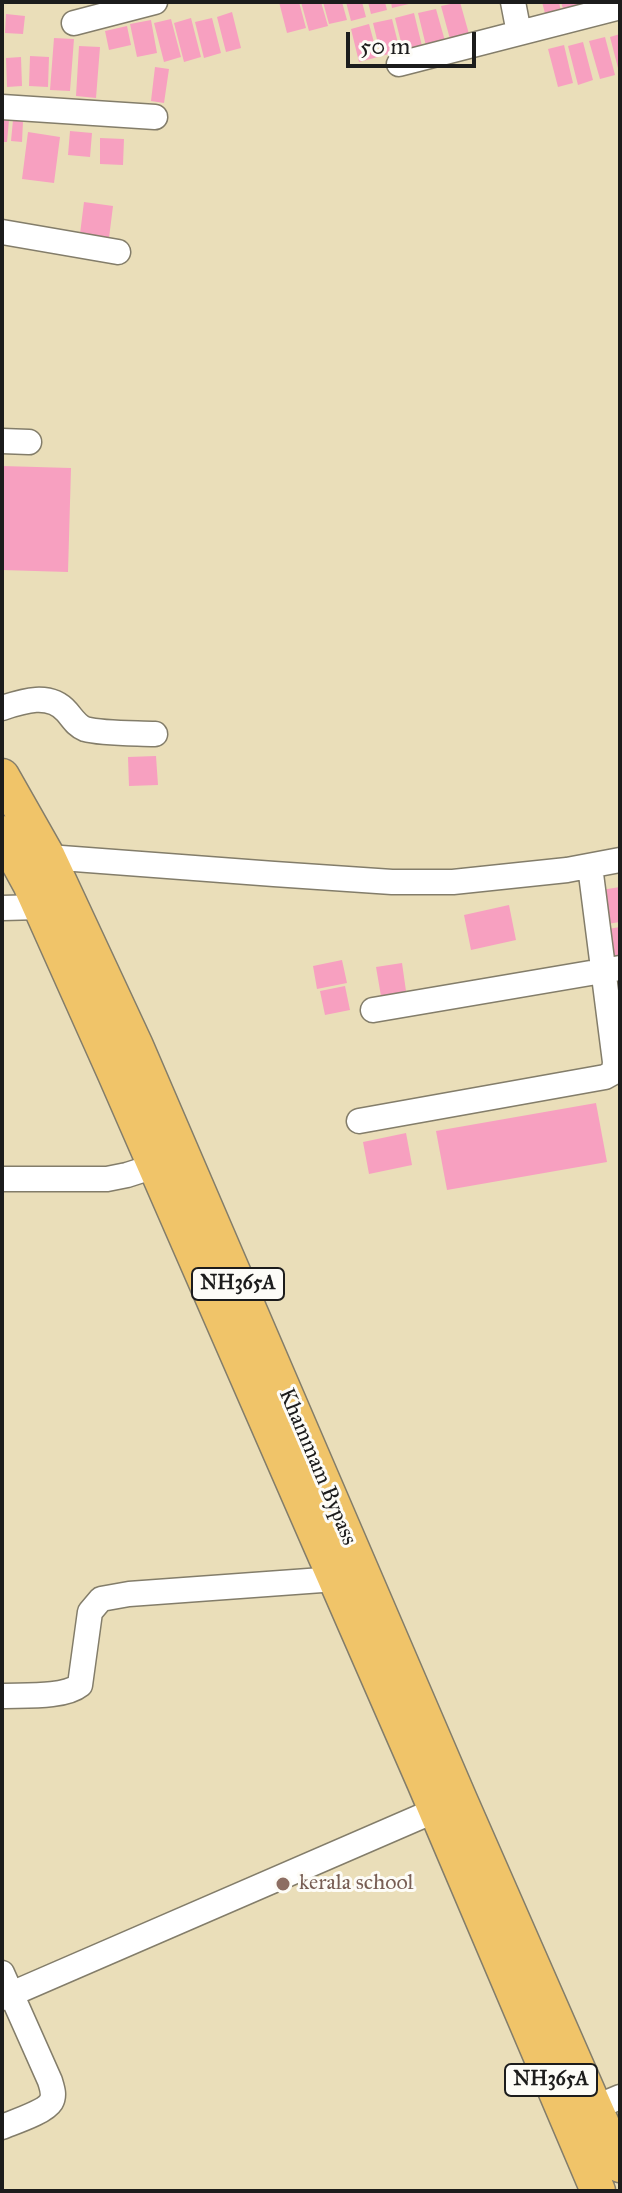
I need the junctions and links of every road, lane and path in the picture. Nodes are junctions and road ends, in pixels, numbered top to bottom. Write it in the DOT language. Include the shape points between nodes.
graph roads {
  1 [pos="155,2"];
  2 [pos="513,2"];
  3 [pos="620,7"];
  4 [pos="74,23"];
  5 [pos="519,33"];
  6 [pos="399,64"];
  7 [pos="2,107"];
  8 [pos="155,117"];
  9 [pos="2,232"];
  10 [pos="118,252"];
  11 [pos="2,441"];
  12 [pos="29,442"];
  13 [pos="2,708"];
  14 [pos="155,734"];
  15 [pos="2,776"];
  16 [pos="2,833"];
  17 [pos="48,857"];
  18 [pos="620,860"];
  19 [pos="590,866"];
  20 [pos="41,907"];
  21 [pos="2,908"];
  22 [pos="612,969"];
  23 [pos="373,1010"];
  24 [pos="129,1067"];
  25 [pos="359,1121"];
  26 [pos="155,1166"];
  27 [pos="2,1179"];
  28 [pos="336,1579"];
  29 [pos="2,1696"];
  30 [pos="448,1805"];
  31 [pos="516,1963"];
  32 [pos="5,1988"];
  33 [pos="608,2102"];
  34 [pos="2,2127"];
  35 [pos="620,2165"];
  36 [pos="620,2187"];
  37 [pos="598,2191"];
  38 [pos="611,2191"];
  1 -- 4 [label="street"];
  2 -- 5 [label="street"];
  3 -- 5 [label="street"];
  5 -- 6 [label="street"];
  7 -- 8 [label="street"];
  9 -- 10 [label="street"];
  11 -- 12 [label="street"];
  13 -- 14 [label="street" via="48,700 89,730"];
  15 -- 17 [label="highway, Khammam Bypass / NH365A"];
  16 -- 20 [label="highway, Khammam Bypass / NH365A"];
  17 -- 19 [label="street" via="392,882 453,882"];
  17 -- 24 [label="highway, Khammam Bypass / NH365A" via="78,918"];
  18 -- 19 [label="street"];
  19 -- 22 [label="street"];
  20 -- 21 [label="street"];
  20 -- 24 [label="highway, Khammam Bypass / NH365A"];
  22 -- 23 [label="street"];
  22 -- 25 [label="street" via="615,1062 610,1075"];
  24 -- 26 [label="highway, Khammam Bypass / NH365A"];
  24 -- 30 [label="highway, Khammam Bypass / NH365A"];
  26 -- 27 [label="street" via="107,1179"];
  26 -- 28 [label="highway, Khammam Bypass / NH365A"];
  28 -- 29 [label="street" via="101,1599 90,1612 80,1685 59,1693"];
  28 -- 30 [label="highway, Khammam Bypass / NH365A"];
  30 -- 31 [label="highway, Khammam Bypass / NH365A"];
  30 -- 32 [label="street"];
  31 -- 33 [label="highway, Khammam Bypass / NH365A"];
  31 -- 37 [label="highway, Khammam Bypass / NH365A"];
  32 -- 34 [label="street" via="53,2095 41,2110"];
  33 -- 35 [label="highway, Khammam Bypass / NH365A"];
  36 -- 38 [label="highway"];
}
